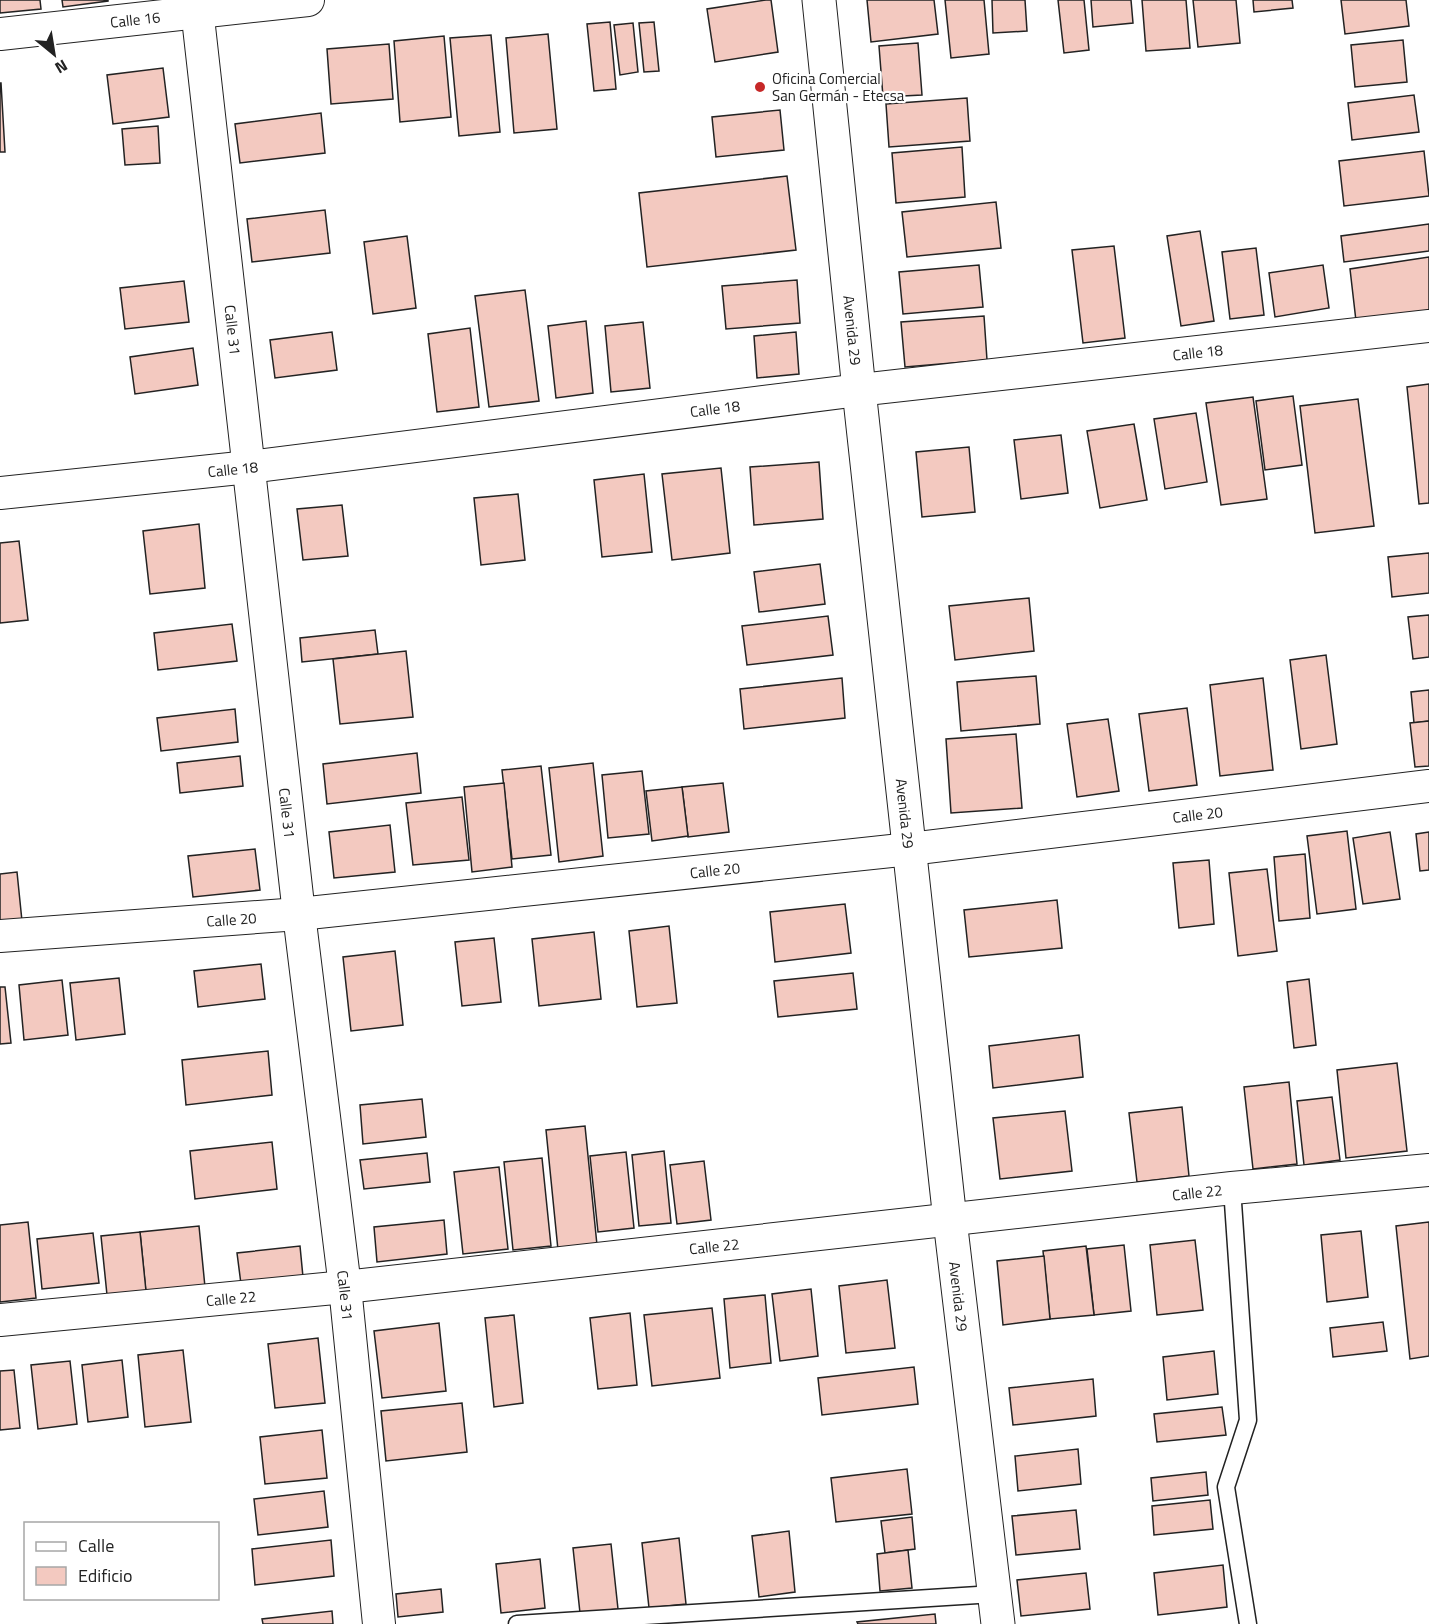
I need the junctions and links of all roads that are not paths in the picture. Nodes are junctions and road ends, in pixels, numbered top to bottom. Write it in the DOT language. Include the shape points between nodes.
graph roads {
  1 [pos="308,0"];
  2 [pos="819,0"];
  3 [pos="196,6"];
  4 [pos="0,34"];
  5 [pos="1429,326"];
  6 [pos="859,390"];
  7 [pos="249,467"];
  8 [pos="0,494"];
  9 [pos="1429,786"];
  10 [pos="910,849"];
  11 [pos="299,914"];
  12 [pos="0,936"];
  13 [pos="1429,1170"];
  14 [pos="1232,1188"];
  15 [pos="950,1220"];
  16 [pos="345,1287"];
  17 [pos="0,1320"];
  18 [pos="996,1609"];
  19 [pos="379,1624"];
  20 [pos="517,1624"];
  21 [pos="1248,1624"];
  1 -- 3 [label="street, Calle 16"];
  2 -- 6 [label="street, Avenida 29"];
  3 -- 4 [label="street, Calle 16"];
  3 -- 7 [label="street, Calle 31"];
  5 -- 6 [label="street, Calle 18"];
  6 -- 7 [label="street, Calle 18"];
  6 -- 10 [label="street, Avenida 29"];
  7 -- 8 [label="street, Calle 18"];
  7 -- 11 [label="street, Calle 31"];
  9 -- 10 [label="street, Calle 20"];
  10 -- 11 [label="street, Calle 20"];
  10 -- 15 [label="street, Avenida 29"];
  11 -- 12 [label="street, Calle 20"];
  11 -- 16 [label="street, Calle 31"];
  13 -- 14 [label="street, Calle 22"];
  14 -- 15 [label="street, Calle 22"];
  14 -- 21 [label="lane" via="1248,1420 1226,1487"];
  15 -- 16 [label="street, Calle 22"];
  15 -- 18 [label="street, Avenida 29"];
  16 -- 17 [label="street, Calle 22"];
  16 -- 19 [label="street, Calle 31"];
  18 -- 20 [label="lane"];
}
